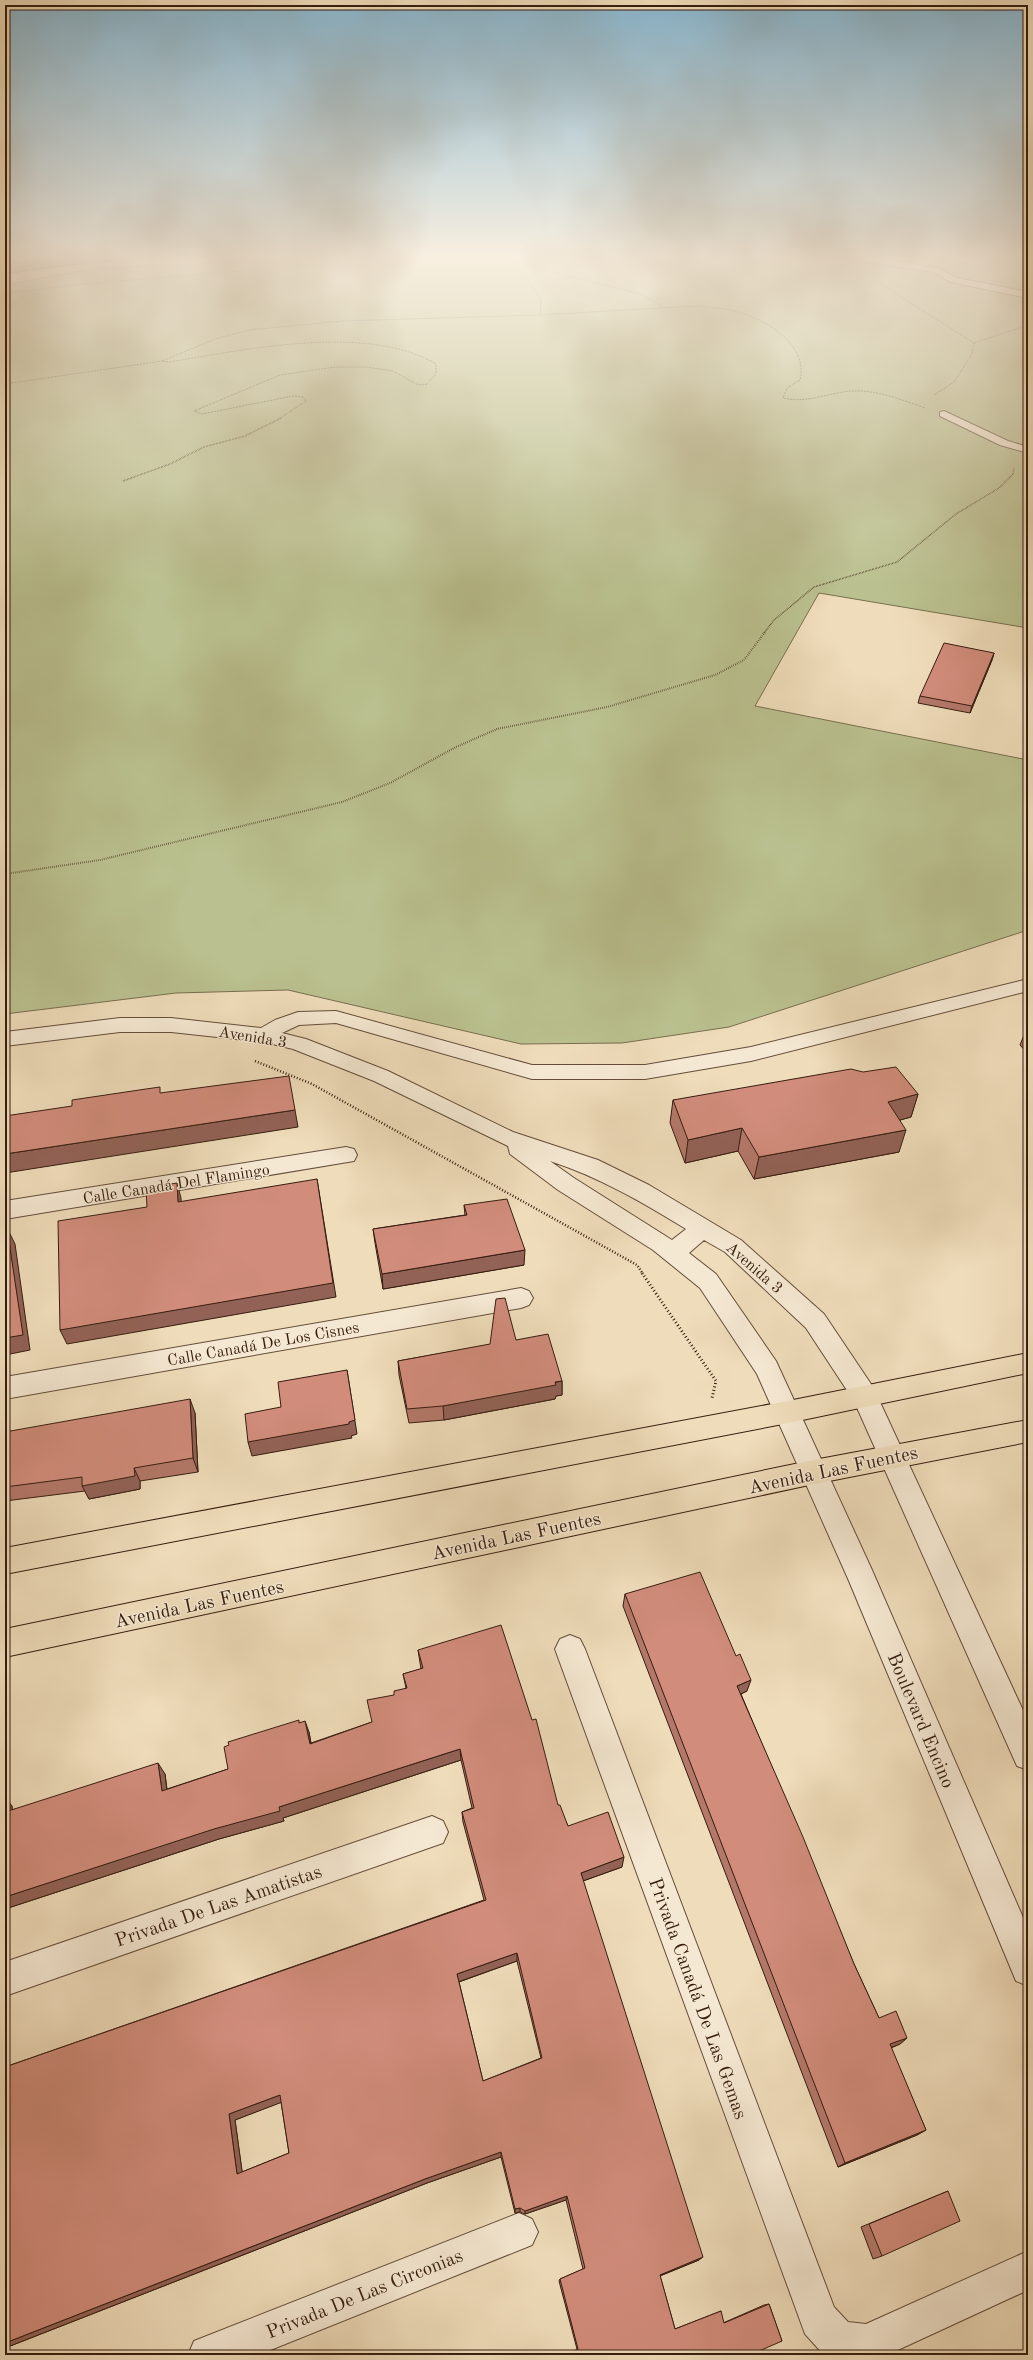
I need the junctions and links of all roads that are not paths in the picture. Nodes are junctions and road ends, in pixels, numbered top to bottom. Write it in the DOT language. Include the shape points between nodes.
graph roads {
  1 [pos="944,414"];
  2 [pos="1028,450"];
  3 [pos="1028,985"];
  4 [pos="264,1035"];
  5 [pos="5,1039"];
  6 [pos="505,1137"];
  7 [pos="346,1155"];
  8 [pos="5,1210"];
  9 [pos="703,1228"];
  10 [pos="673,1253"];
  11 [pos="521,1298"];
  12 [pos="1028,1363"];
  13 [pos="5,1388"];
  14 [pos="864,1395"];
  15 [pos="788,1412"];
  16 [pos="1028,1431"];
  17 [pos="892,1456"];
  18 [pos="814,1472"];
  19 [pos="5,1561"];
  20 [pos="5,1643"];
  21 [pos="570,1649"];
  22 [pos="1028,1755"];
  23 [pos="432,1832"];
  24 [pos="1028,1969"];
  25 [pos="5,1978"];
  26 [pos="519,2232"];
  27 [pos="1028,2270"];
  28 [pos="208,2355"];
  1 -- 2 [label="street" via="1004,443"];
  3 -- 4 [label="street" via="751,1054 645,1072 532,1072 336,1017 304,1016 280,1023"];
  4 -- 5 [label="street, Avenida 3" via="171,1025 120,1025"];
  4 -- 6 [label="street, Avenida 3" via="299,1044 381,1076"];
  6 -- 9 [label="street, Avenida 3" via="590,1166 641,1191"];
  6 -- 10 [label="street, Avenida 3" via="566,1184"];
  7 -- 8 [label="street, Calle Canadá Del Flamingo"];
  9 -- 10 [label="street"];
  9 -- 14 [label="street, Avenida 3" via="733,1246 815,1321"];
  10 -- 15 [label="street, Avenida 3" via="708,1281 767,1368"];
  11 -- 13 [label="street, Calle Canadá De Los Cisnes"];
  12 -- 14 [label="main road"];
  14 -- 15 [label="main road"];
  14 -- 17 [label="street, Avenida 3"];
  15 -- 18 [label="street, Avenida 3"];
  15 -- 19 [label="main road"];
  16 -- 17 [label="main road, Avenida Las Fuentes"];
  17 -- 18 [label="main road, Avenida Las Fuentes"];
  17 -- 22 [label="street"];
  18 -- 20 [label="main road, Avenida Las Fuentes"];
  18 -- 24 [label="street, Boulevard Encino"];
  21 -- 27 [label="street, Privada Canadá De Las Gemas" via="819,2320 838,2340 867,2344"];
  23 -- 25 [label="street, Privada De Las Amatistas"];
  26 -- 28 [label="street, Privada De Las Circonias"];
}
